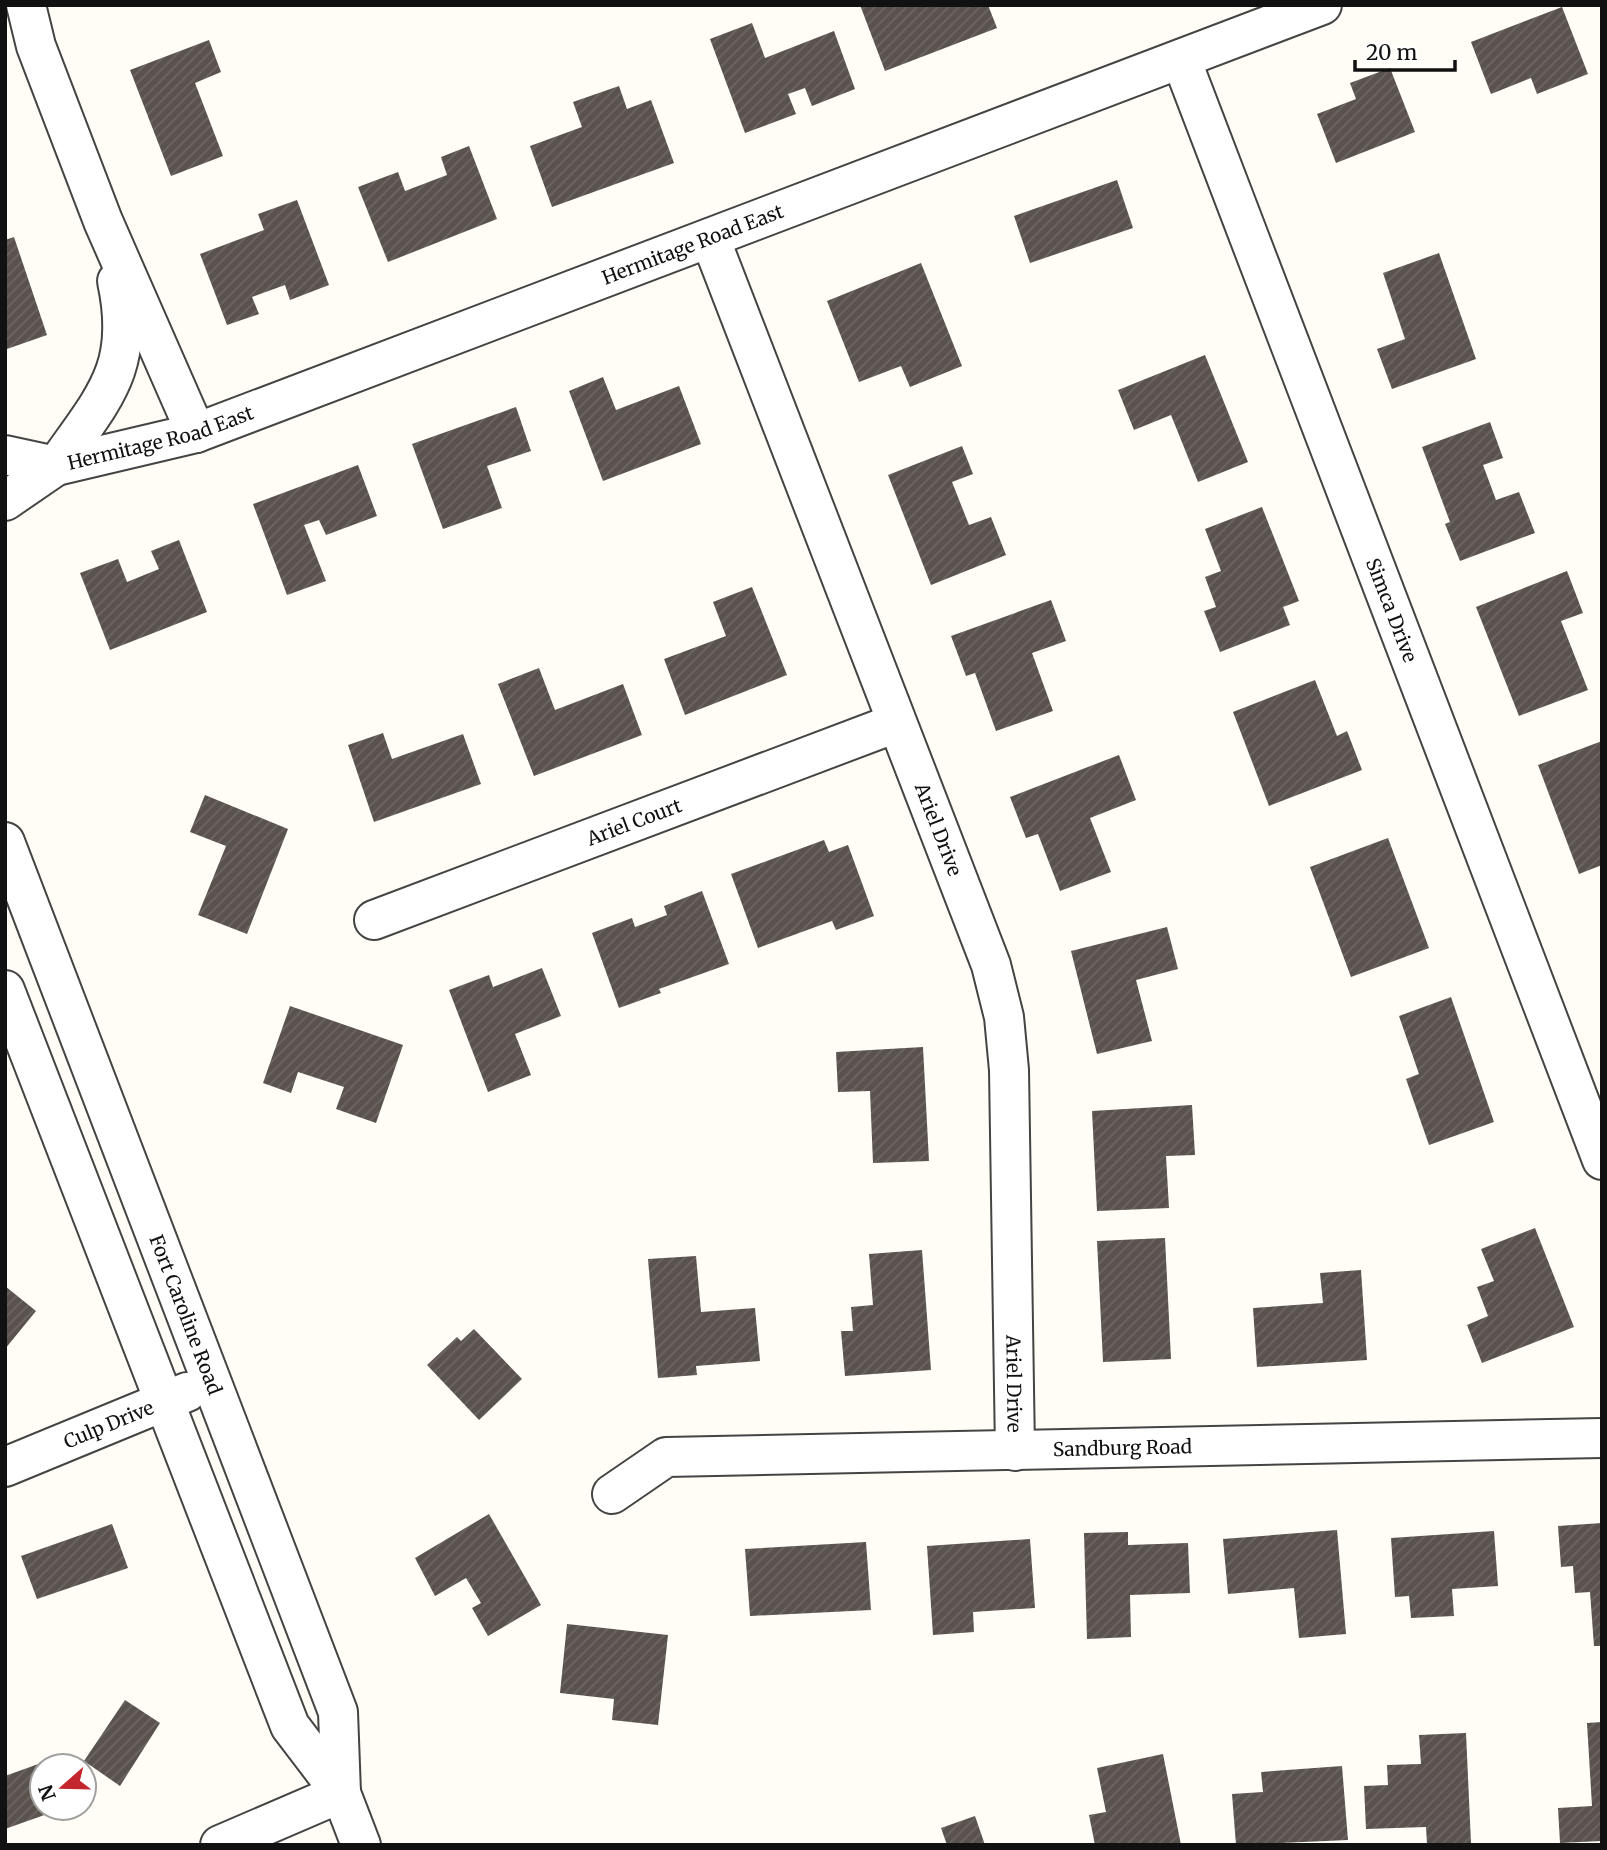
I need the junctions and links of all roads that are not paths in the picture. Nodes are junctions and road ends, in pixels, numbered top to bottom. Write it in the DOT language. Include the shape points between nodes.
graph roads {
  1 [pos="26,5"];
  2 [pos="1322,5"];
  3 [pos="1181,59"];
  4 [pos="103,221"];
  5 [pos="710,238"];
  6 [pos="196,433"];
  7 [pos="5,455"];
  8 [pos="56,466"];
  9 [pos="5,501"];
  10 [pos="896,723"];
  11 [pos="5,842"];
  12 [pos="374,920"];
  13 [pos="60,986"];
  14 [pos="7,1001"];
  15 [pos="1602,1160"];
  16 [pos="212,1382"];
  17 [pos="164,1401"];
  18 [pos="1602,1438"];
  19 [pos="1015,1451"];
  20 [pos="5,1467"];
  21 [pos="612,1494"];
  22 [pos="341,1793"];
  23 [pos="220,1845"];
  24 [pos="361,1845"];
  1 -- 4 [label="street" via="36,46"];
  2 -- 3 [label="street, Hermitage Road East"];
  3 -- 5 [label="street, Hermitage Road East"];
  3 -- 15 [label="street, Simca Drive"];
  4 -- 6 [label="street"];
  4 -- 8 [label="street" via="123,312 121,360 104,397"];
  5 -- 6 [label="street, Hermitage Road East"];
  5 -- 10 [label="street, Ariel Drive"];
  6 -- 8 [label="street, Hermitage Road East"];
  7 -- 8 [label="street, Hermitage Road East"];
  8 -- 9 [label="street, Hermitage Road East"];
  10 -- 12 [label="street, Ariel Court"];
  10 -- 19 [label="street, Ariel Drive" via="990,965 1004,1017 1009,1070"];
  11 -- 13 [label="street, Fort Caroline Road"];
  13 -- 14 [label="street"];
  13 -- 16 [label="street, Fort Caroline Road"];
  14 -- 17 [label="street, Fort Caroline Road"];
  16 -- 17 [label="street, Culp Drive"];
  16 -- 22 [label="street, Fort Caroline Road" via="338,1712"];
  17 -- 20 [label="street, Culp Drive"];
  17 -- 22 [label="street, Fort Caroline Road" via="290,1726"];
  18 -- 19 [label="street, Sandburg Road"];
  19 -- 21 [label="street, Sandburg Road" via="666,1457"];
  22 -- 23 [label="street"];
  22 -- 24 [label="street, Fort Caroline Road"];
}
